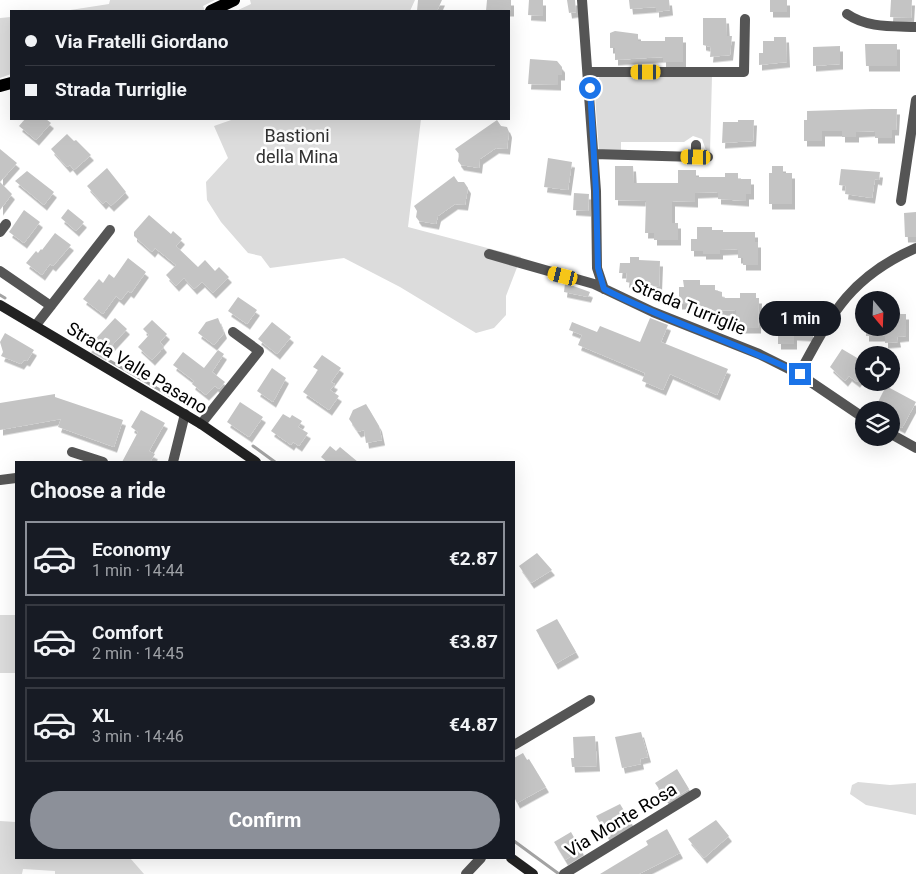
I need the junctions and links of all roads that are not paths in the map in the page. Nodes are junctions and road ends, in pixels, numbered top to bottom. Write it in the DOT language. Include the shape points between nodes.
graph roads {
  1 [pos="234,0"];
  2 [pos="582,0"];
  3 [pos="213,10"];
  4 [pos="847,14"];
  5 [pos="745,18"];
  6 [pos="916,27"];
  7 [pos="588,72"];
  8 [pos="916,100"];
  9 [pos="696,145"];
  10 [pos="594,154"];
  11 [pos="696,157"];
  12 [pos="708,157"];
  13 [pos="901,201"];
  14 [pos="110,230"];
  15 [pos="916,248"];
  16 [pos="489,254"];
  17 [pos="0,271"];
  18 [pos="604,289"];
  19 [pos="0,304"];
  20 [pos="51,306"];
  21 [pos="36,326"];
  22 [pos="233,332"];
  23 [pos="800,374"];
  24 [pos="855,412"];
  25 [pos="185,414"];
  26 [pos="201,424"];
  27 [pos="900,439"];
  28 [pos="916,448"];
  29 [pos="72,452"];
  30 [pos="101,461"];
  31 [pos="173,461"];
  32 [pos="255,461"];
  33 [pos="15,478"];
  34 [pos="0,480"];
  35 [pos="590,700"];
  36 [pos="515,744"];
  37 [pos="696,793"];
  38 [pos="480,859"];
  39 [pos="512,859"];
  40 [pos="567,872"];
  41 [pos="466,874"];
  42 [pos="532,874"];
  1 -- 3 [label="main road"];
  2 -- 7 [label="street"];
  4 -- 6 [label="street" via="871,25"];
  5 -- 7 [label="street" via="744,72"];
  7 -- 10 [label="street"];
  8 -- 13 [label="street"];
  9 -- 11 [label="street"];
  10 -- 11 [label="street"];
  10 -- 18 [label="street" via="598,268"];
  11 -- 12 [label="street"];
  14 -- 20 [label="street"];
  15 -- 23 [label="street" via="898,255 859,282 826,325"];
  16 -- 18 [label="street, Strada Turriglie"];
  17 -- 20 [label="street"];
  18 -- 23 [label="street, Strada Turriglie"];
  19 -- 21 [label="street, Strada Valle Pasano"];
  20 -- 21 [label="street"];
  21 -- 25 [label="street, Strada Valle Pasano"];
  22 -- 26 [label="street" via="259,351"];
  23 -- 24 [label="street, Strada Turriglie"];
  25 -- 26 [label="street, Strada Valle Pasano"];
  25 -- 31 [label="street"];
  26 -- 32 [label="street, Strada Valle Pasano"];
  27 -- 28 [label="street"];
  29 -- 30 [label="street"];
  33 -- 34 [label="street"];
  35 -- 36 [label="street"];
  37 -- 40 [label="street, Via Monte Rosa"];
  38 -- 41 [label="street"];
  39 -- 42 [label="street"];
}
